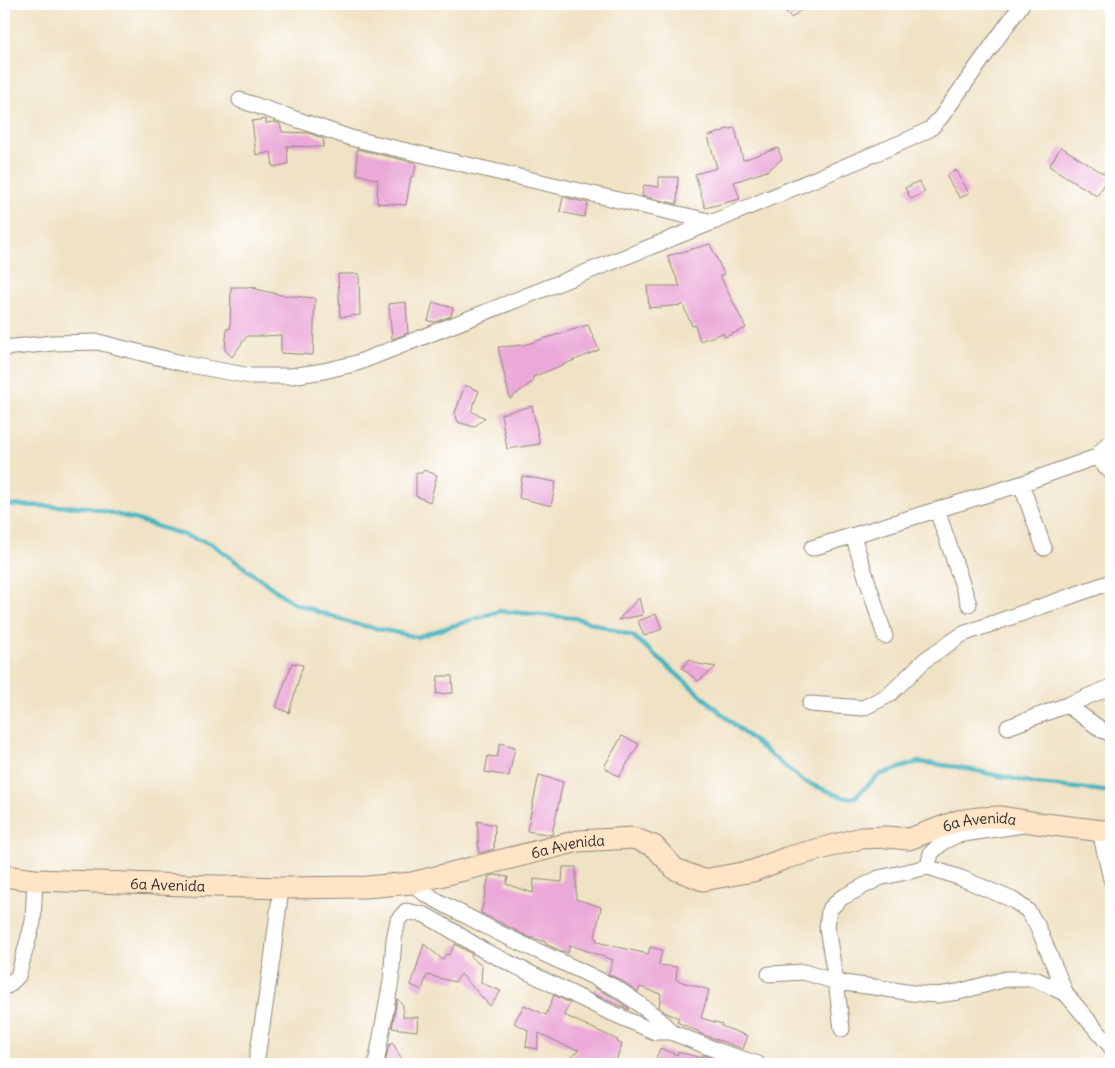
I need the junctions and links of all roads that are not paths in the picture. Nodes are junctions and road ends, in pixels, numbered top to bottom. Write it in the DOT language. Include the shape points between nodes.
graph roads {
  1 [pos="1022,4"];
  2 [pos="240,100"];
  3 [pos="713,222"];
  4 [pos="4,348"];
  5 [pos="1111,440"];
  6 [pos="1096,457"];
  7 [pos="1111,472"];
  8 [pos="1021,484"];
  9 [pos="937,510"];
  10 [pos="853,536"];
  11 [pos="812,548"];
  12 [pos="1044,548"];
  13 [pos="1111,582"];
  14 [pos="969,604"];
  15 [pos="885,636"];
  16 [pos="1111,687"];
  17 [pos="810,704"];
  18 [pos="1067,706"];
  19 [pos="1008,727"];
  20 [pos="1111,734"];
  21 [pos="1037,823"];
  22 [pos="1106,832"];
  23 [pos="928,867"];
  24 [pos="4,876"];
  25 [pos="1111,879"];
  26 [pos="35,880"];
  27 [pos="281,888"];
  28 [pos="419,889"];
  29 [pos="425,915"];
  30 [pos="769,974"];
  31 [pos="836,982"];
  32 [pos="4,987"];
  33 [pos="1066,994"];
  34 [pos="842,1029"];
  35 [pos="671,1032"];
  36 [pos="1111,1047"];
  37 [pos="256,1064"];
  38 [pos="376,1064"];
  39 [pos="758,1064"];
  1 -- 3 [label="street" via="930,129"];
  2 -- 3 [label="street" via="351,138"];
  3 -- 4 [label="street" via="357,363 324,371 290,376 250,376 98,342"];
  5 -- 6 [label="street"];
  6 -- 7 [label="street"];
  6 -- 8 [label="street"];
  8 -- 9 [label="street"];
  8 -- 12 [label="street"];
  9 -- 10 [label="street"];
  9 -- 14 [label="street"];
  10 -- 11 [label="street"];
  10 -- 15 [label="street"];
  13 -- 17 [label="street" via="963,634 926,659 889,695 863,708"];
  16 -- 18 [label="street"];
  18 -- 19 [label="street"];
  18 -- 20 [label="street"];
  21 -- 22 [label="street, 6a Avenida"];
  21 -- 23 [label="street" via="956,835 931,853"];
  21 -- 28 [label="street, 6a Avenida" via="1001,817 958,821 909,839 861,838 786,858 753,871 703,880 675,869 654,846 633,838 578,841"];
  22 -- 25 [label="street"];
  23 -- 31 [label="street" via="878,878 841,898 829,910 826,928"];
  23 -- 33 [label="street" via="1013,900 1027,910 1037,925"];
  24 -- 26 [label="street, 6a Avenida"];
  26 -- 27 [label="street, 6a Avenida"];
  26 -- 32 [label="street" via="33,922 18,976"];
  27 -- 28 [label="street, 6a Avenida"];
  27 -- 37 [label="street"];
  28 -- 29 [label="street"];
  28 -- 35 [label="street" via="499,933 616,988"];
  29 -- 35 [label="street" via="483,950 605,1010 655,1032"];
  29 -- 38 [label="street" via="406,911 398,920"];
  30 -- 31 [label="street" via="804,972"];
  31 -- 33 [label="street" via="937,995 1006,979 1035,979"];
  31 -- 34 [label="street"];
  33 -- 36 [label="street"];
  35 -- 39 [label="street"];
}
